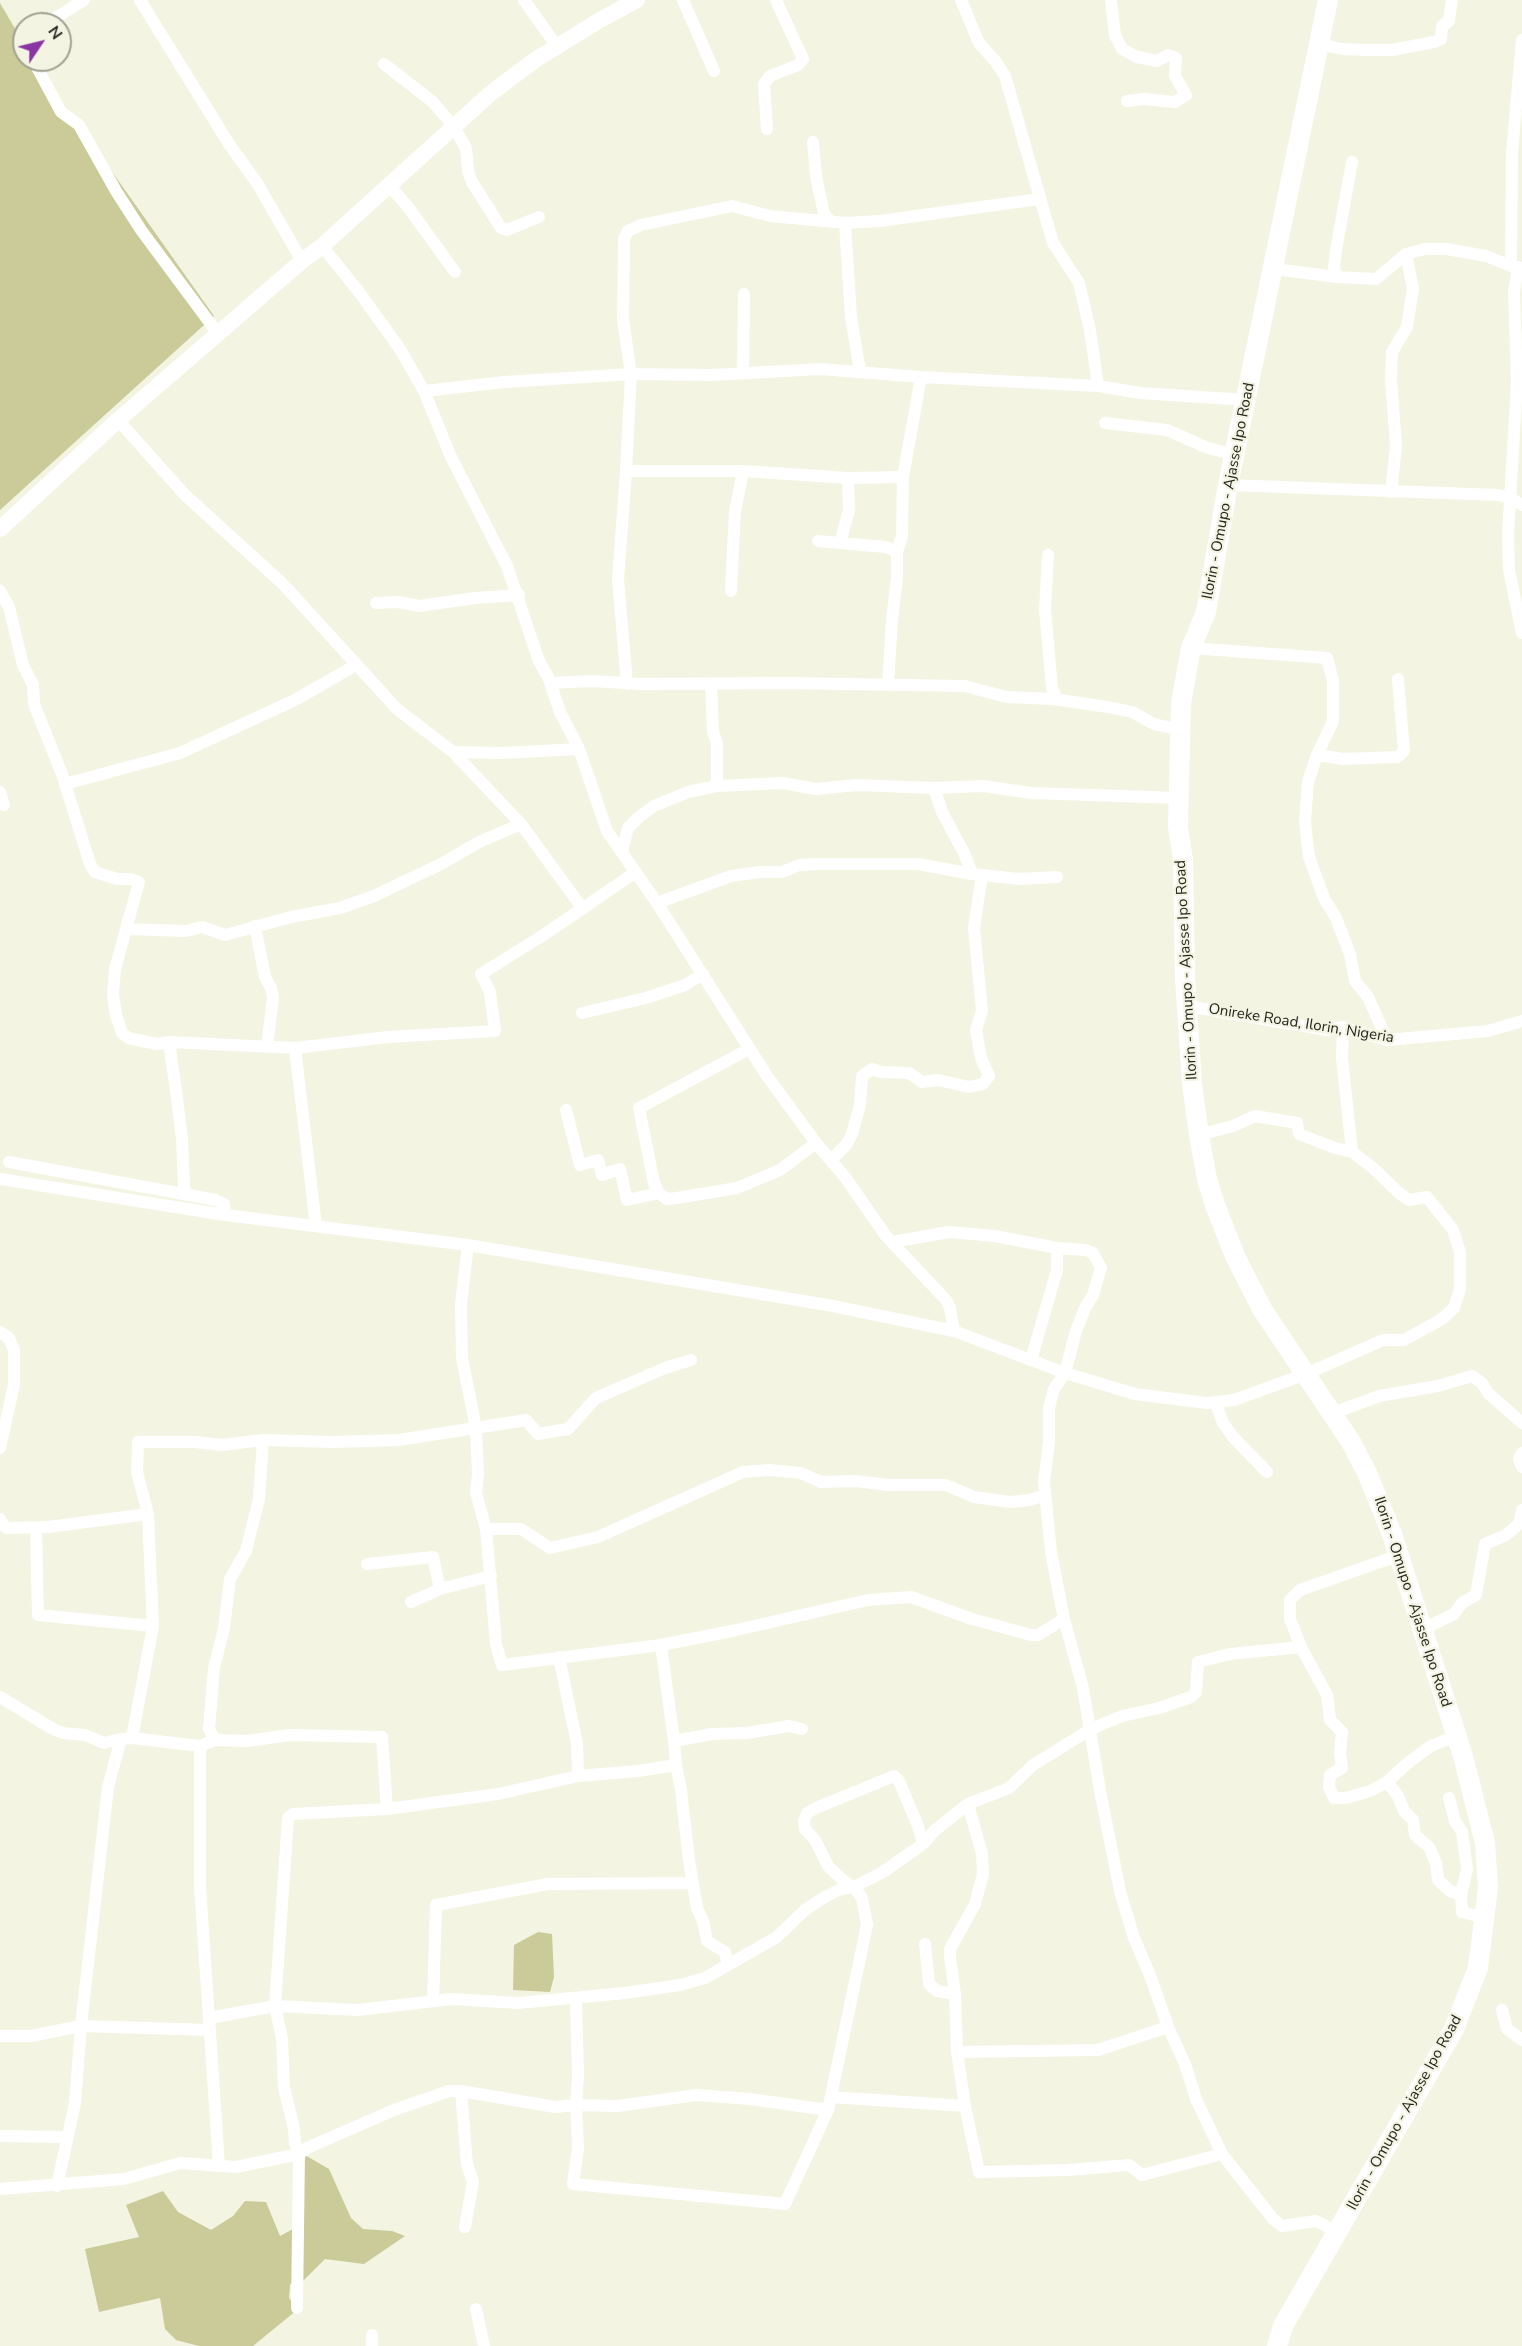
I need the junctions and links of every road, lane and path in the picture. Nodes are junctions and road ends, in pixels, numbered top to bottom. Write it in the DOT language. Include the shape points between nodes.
graph roads {
  1 [pos="84,0"];
  2 [pos="140,0"];
  3 [pos="524,0"];
  4 [pos="637,0"];
  5 [pos="683,0"];
  6 [pos="776,0"];
  7 [pos="961,0"];
  8 [pos="1111,0"];
  9 [pos="1328,0"];
  10 [pos="1452,0"];
  11 [pos="65,12"];
  12 [pos="1522,40"];
  13 [pos="1319,44"];
  14 [pos="558,48"];
  15 [pos="384,64"];
  16 [pos="714,71"];
  17 [pos="39,72"];
  18 [pos="1127,100"];
  19 [pos="454,127"];
  20 [pos="767,129"];
  21 [pos="813,142"];
  22 [pos="1517,153"];
  23 [pos="1352,162"];
  24 [pos="389,185"];
  25 [pos="1039,199"];
  26 [pos="539,217"];
  27 [pos="830,221"];
  28 [pos="845,223"];
  29 [pos="322,246"];
  30 [pos="1406,254"];
  31 [pos="302,261"];
  32 [pos="1517,267"];
  33 [pos="1274,269"];
  34 [pos="455,272"];
  35 [pos="1337,278"];
  36 [pos="744,294"];
  37 [pos="220,333"];
  38 [pos="860,371"];
  39 [pos="743,373"];
  40 [pos="631,374"];
  41 [pos="921,377"];
  42 [pos="1098,386"];
  43 [pos="424,391"];
  44 [pos="1246,400"];
  45 [pos="118,420"];
  46 [pos="1105,423"];
  47 [pos="1235,455"];
  48 [pos="626,471"];
  49 [pos="743,471"];
  50 [pos="903,477"];
  51 [pos="848,478"];
  52 [pos="1228,485"];
  53 [pos="1391,492"];
  54 [pos="1517,502"];
  55 [pos="0,530"];
  56 [pos="818,542"];
  57 [pos="840,543"];
  58 [pos="897,552"];
  59 [pos="1048,555"];
  60 [pos="0,591"];
  61 [pos="731,591"];
  62 [pos="519,595"];
  63 [pos="376,603"];
  64 [pos="1522,632"];
  65 [pos="1191,648"];
  66 [pos="356,665"];
  67 [pos="1398,679"];
  68 [pos="550,683"];
  69 [pos="627,684"];
  70 [pos="711,684"];
  71 [pos="888,684"];
  72 [pos="1057,699"];
  73 [pos="1181,730"];
  74 [pos="579,749"];
  75 [pos="453,752"];
  76 [pos="1317,755"];
  77 [pos="65,784"];
  78 [pos="717,786"];
  79 [pos="934,788"];
  80 [pos="0,792"];
  81 [pos="1179,798"];
  82 [pos="4,805"];
  83 [pos="521,824"];
  84 [pos="622,851"];
  85 [pos="636,872"];
  86 [pos="977,875"];
  87 [pos="1057,877"];
  88 [pos="657,903"];
  89 [pos="582,909"];
  90 [pos="255,926"];
  91 [pos="126,929"];
  92 [pos="703,974"];
  93 [pos="1187,1006"];
  94 [pos="582,1013"];
  95 [pos="1522,1021"];
  96 [pos="1343,1027"];
  97 [pos="1387,1040"];
  98 [pos="168,1042"];
  99 [pos="267,1047"];
  100 [pos="294,1048"];
  101 [pos="750,1049"];
  102 [pos="566,1110"];
  103 [pos="1199,1135"];
  104 [pos="816,1143"];
  105 [pos="1352,1152"];
  106 [pos="4,1157"];
  107 [pos="831,1160"];
  108 [pos="6,1180"];
  109 [pos="659,1193"];
  110 [pos="186,1194"];
  111 [pos="225,1215"];
  112 [pos="316,1226"];
  113 [pos="891,1242"];
  114 [pos="468,1245"];
  115 [pos="1057,1248"];
  116 [pos="954,1331"];
  117 [pos="0,1332"];
  118 [pos="691,1360"];
  119 [pos="1031,1360"];
  120 [pos="1065,1373"];
  121 [pos="1306,1374"];
  122 [pos="1216,1404"];
  123 [pos="1333,1413"];
  124 [pos="1522,1423"];
  125 [pos="476,1428"];
  126 [pos="263,1440"];
  127 [pos="0,1448"];
  128 [pos="1522,1453"];
  129 [pos="1522,1467"];
  130 [pos="1267,1472"];
  131 [pos="1045,1495"];
  132 [pos="1522,1510"];
  133 [pos="148,1514"];
  134 [pos="0,1519"];
  135 [pos="36,1527"];
  136 [pos="486,1529"];
  137 [pos="1397,1556"];
  138 [pos="367,1564"];
  139 [pos="492,1576"];
  140 [pos="440,1589"];
  141 [pos="411,1602"];
  142 [pos="1064,1619"];
  143 [pos="153,1626"];
  144 [pos="1421,1630"];
  145 [pos="661,1645"];
  146 [pos="1301,1647"];
  147 [pos="559,1657"];
  148 [pos="0,1697"];
  149 [pos="802,1729"];
  150 [pos="1091,1729"];
  151 [pos="1456,1736"];
  152 [pos="126,1738"];
  153 [pos="215,1740"];
  154 [pos="675,1741"];
  155 [pos="201,1746"];
  156 [pos="676,1765"];
  157 [pos="578,1776"];
  158 [pos="1387,1782"];
  159 [pos="1449,1798"];
  160 [pos="968,1804"];
  161 [pos="387,1809"];
  162 [pos="923,1844"];
  163 [pos="692,1882"];
  164 [pos="854,1887"];
  165 [pos="1461,1895"];
  166 [pos="1485,1918"];
  167 [pos="925,1944"];
  168 [pos="728,1965"];
  169 [pos="956,1994"];
  170 [pos="576,1998"];
  171 [pos="433,2001"];
  172 [pos="275,2006"];
  173 [pos="1502,2010"];
  174 [pos="209,2024"];
  175 [pos="81,2026"];
  176 [pos="1168,2027"];
  177 [pos="0,2036"];
  178 [pos="1522,2040"];
  179 [pos="957,2052"];
  180 [pos="461,2091"];
  181 [pos="831,2097"];
  182 [pos="576,2105"];
  183 [pos="965,2106"];
  184 [pos="828,2110"];
  185 [pos="0,2136"];
  186 [pos="68,2138"];
  187 [pos="299,2154"];
  188 [pos="1222,2154"];
  189 [pos="219,2166"];
  190 [pos="57,2186"];
  191 [pos="0,2189"];
  192 [pos="465,2226"];
  193 [pos="1338,2232"];
  194 [pos="297,2308"];
  195 [pos="476,2309"];
  196 [pos="483,2346"];
  197 [pos="1277,2346"];
  1 -- 11 [label="street"];
  2 -- 31 [label="street"];
  3 -- 14 [label="street"];
  4 -- 14 [label="main road"];
  5 -- 16 [label="street"];
  6 -- 20 [label="street" via="803,59 798,65 770,76 764,84"];
  7 -- 25 [label="street" via="979,43 1005,76"];
  8 -- 18 [label="street" via="1115,35 1122,49 1156,62 1168,56 1176,58 1175,76 1186,95 1175,102"];
  9 -- 13 [label="highway, Ilorin - Omupo - Ajasse Ipo Road"];
  10 -- 13 [label="street" via="1449,21 1442,26 1441,39 1434,42 1392,50 1342,49"];
  12 -- 22 [label="street"];
  13 -- 33 [label="highway, Ilorin - Omupo - Ajasse Ipo Road"];
  14 -- 19 [label="main road" via="491,93"];
  15 -- 19 [label="street" via="434,102"];
  17 -- 37 [label="street" via="61,112 80,125 141,230"];
  19 -- 24 [label="main road"];
  19 -- 26 [label="street" via="466,148 472,182 501,228 507,230"];
  21 -- 27 [label="street" via="824,214"];
  22 -- 32 [label="street"];
  23 -- 35 [label="street" via="1336,250"];
  24 -- 29 [label="main road"];
  24 -- 34 [label="street"];
  25 -- 28 [label="street"];
  25 -- 42 [label="street" via="1053,243 1079,283"];
  27 -- 28 [label="street"];
  27 -- 40 [label="street" via="770,216 732,206 632,227 624,239 623,320"];
  28 -- 38 [label="street" via="853,333"];
  29 -- 31 [label="main road"];
  29 -- 43 [label="street" via="400,349"];
  30 -- 32 [label="street" via="1447,249"];
  30 -- 35 [label="street" via="1376,279"];
  30 -- 53 [label="street" via="1413,288 1407,327 1392,352 1396,446"];
  31 -- 37 [label="main road"];
  32 -- 54 [label="street"];
  33 -- 35 [label="street"];
  33 -- 44 [label="highway, Ilorin - Omupo - Ajasse Ipo Road"];
  36 -- 39 [label="street"];
  37 -- 45 [label="main road"];
  38 -- 39 [label="street"];
  38 -- 41 [label="street"];
  39 -- 40 [label="street"];
  40 -- 43 [label="street"];
  40 -- 48 [label="street"];
  41 -- 42 [label="street"];
  41 -- 50 [label="street"];
  42 -- 44 [label="street" via="1140,393"];
  43 -- 62 [label="street" via="451,457"];
  44 -- 47 [label="highway, Ilorin - Omupo - Ajasse Ipo Road"];
  45 -- 55 [label="main road"];
  45 -- 66 [label="street" via="185,495 283,584"];
  46 -- 47 [label="street" via="1167,430"];
  47 -- 52 [label="highway, Ilorin - Omupo - Ajasse Ipo Road"];
  48 -- 49 [label="street"];
  48 -- 69 [label="street" via="618,580"];
  49 -- 51 [label="street"];
  49 -- 61 [label="street" via="735,511"];
  50 -- 51 [label="street"];
  50 -- 58 [label="street" via="902,536"];
  51 -- 57 [label="street" via="849,510"];
  52 -- 53 [label="street"];
  52 -- 65 [label="highway, Ilorin - Omupo - Ajasse Ipo Road" via="1206,612"];
  53 -- 54 [label="street" via="1498,495"];
  54 -- 64 [label="street" via="1508,535 1509,570"];
  56 -- 57 [label="street"];
  57 -- 58 [label="street" via="886,547"];
  58 -- 71 [label="street"];
  59 -- 72 [label="street" via="1045,610 1052,688"];
  60 -- 77 [label="street" via="9,607 21,657 33,685 34,704"];
  62 -- 63 [label="street" via="419,606"];
  62 -- 68 [label="street" via="539,661"];
  65 -- 73 [label="highway, Ilorin - Omupo - Ajasse Ipo Road" via="1181,703"];
  65 -- 76 [label="street" via="1327,658 1333,681 1333,721"];
  66 -- 75 [label="street" via="397,709"];
  66 -- 77 [label="street" via="295,700 180,753"];
  67 -- 76 [label="street" via="1404,751 1397,757 1368,759"];
  68 -- 69 [label="street"];
  68 -- 74 [label="street"];
  69 -- 70 [label="street"];
  70 -- 71 [label="street"];
  70 -- 78 [label="street"];
  71 -- 72 [label="street" via="965,686 1006,697"];
  72 -- 73 [label="street" via="1132,712 1154,724"];
  73 -- 81 [label="highway, Ilorin - Omupo - Ajasse Ipo Road"];
  74 -- 75 [label="street"];
  74 -- 84 [label="street" via="607,831"];
  75 -- 83 [label="street"];
  76 -- 97 [label="street" via="1305,807 1309,857 1350,954 1356,981 1368,997"];
  77 -- 91 [label="street" via="95,872 139,882"];
  78 -- 79 [label="street" via="783,783 816,789 856,785"];
  78 -- 84 [label="street" via="688,792 639,817 628,828"];
  79 -- 81 [label="street" via="983,786 1031,793"];
  79 -- 86 [label="street" via="942,812"];
  80 -- 82 [label="street"];
  81 -- 93 [label="highway, Ilorin - Omupo - Ajasse Ipo Road"];
  83 -- 89 [label="street"];
  83 -- 90 [label="street" via="352,905"];
  84 -- 85 [label="street"];
  85 -- 88 [label="street"];
  85 -- 89 [label="street"];
  86 -- 87 [label="street"];
  86 -- 88 [label="street" via="918,864 799,866 782,872 731,876"];
  86 -- 107 [label="street" via="974,928 982,1010 976,1030 989,1076 983,1084 969,1087 938,1080 922,1082 909,1073 872,1069 862,1076 852,1134"];
  88 -- 92 [label="street"];
  89 -- 100 [label="street" via="481,974 490,992 495,1031 388,1037"];
  90 -- 91 [label="street" via="225,935 202,927 186,931"];
  90 -- 99 [label="street" via="273,998"];
  91 -- 98 [label="street" via="115,969 113,995 122,1033 133,1040"];
  92 -- 94 [label="street" via="685,985 646,998"];
  92 -- 101 [label="street"];
  93 -- 96 [label="street, Onireke Road, Ilorin, Nigeria" via="1327,1030"];
  93 -- 103 [label="highway, Ilorin - Omupo - Ajasse Ipo Road"];
  95 -- 97 [label="street, Onireke Road, Ilorin, Nigeria" via="1488,1031"];
  96 -- 97 [label="street, Onireke Road, Ilorin, Nigeria"];
  96 -- 105 [label="street" via="1342,1058"];
  98 -- 99 [label="street"];
  98 -- 110 [label="street"];
  99 -- 100 [label="street"];
  100 -- 112 [label="street"];
  101 -- 104 [label="street"];
  101 -- 109 [label="street" via="639,1108"];
  102 -- 109 [label="street" via="580,1165 598,1160 602,1174 620,1169 627,1200"];
  103 -- 105 [label="street" via="1255,1116 1296,1124 1299,1134"];
  103 -- 121 [label="highway, Ilorin - Omupo - Ajasse Ipo Road" via="1215,1205 1235,1256 1262,1309"];
  104 -- 107 [label="street"];
  104 -- 109 [label="street" via="780,1170 737,1188 667,1199"];
  105 -- 121 [label="street" via="1408,1200 1427,1197 1444,1216 1460,1252 1460,1289 1454,1308 1432,1325 1404,1340 1383,1340"];
  106 -- 108 [label="street"];
  106 -- 110 [label="street"];
  107 -- 113 [label="street"];
  108 -- 111 [label="street"];
  110 -- 111 [label="street" via="224,1204"];
  111 -- 112 [label="street"];
  112 -- 114 [label="street"];
  113 -- 115 [label="street" via="949,1232"];
  113 -- 116 [label="street" via="946,1300"];
  114 -- 116 [label="street" via="822,1304"];
  114 -- 125 [label="street" via="461,1304 462,1358"];
  115 -- 119 [label="street" via="1057,1270"];
  115 -- 120 [label="street" via="1086,1250 1098,1258 1101,1268 1076,1330"];
  116 -- 119 [label="street"];
  117 -- 127 [label="street" via="9,1338 14,1350 14,1385"];
  118 -- 125 [label="street" via="596,1398 568,1429 538,1434 526,1420"];
  119 -- 120 [label="street"];
  120 -- 122 [label="street" via="1135,1394"];
  120 -- 131 [label="street" via="1054,1389 1049,1408"];
  121 -- 122 [label="street"];
  121 -- 123 [label="highway, Ilorin - Omupo - Ajasse Ipo Road"];
  122 -- 130 [label="street" via="1233,1437"];
  123 -- 124 [label="street" via="1379,1396 1472,1376"];
  123 -- 137 [label="highway, Ilorin - Omupo - Ajasse Ipo Road" via="1366,1473 1389,1526"];
  125 -- 126 [label="street" via="399,1440"];
  125 -- 136 [label="street" via="476,1493"];
  126 -- 133 [label="street" via="222,1445 138,1442 137,1472"];
  126 -- 153 [label="street" via="259,1499 246,1551 230,1579 214,1668 209,1729"];
  128 -- 129 [label="street"];
  131 -- 136 [label="street" via="1010,1502 974,1497 946,1485 821,1482 801,1473 769,1470 743,1472 598,1537 550,1548 521,1529"];
  131 -- 142 [label="street"];
  132 -- 144 [label="street" via="1520,1524 1485,1544 1476,1595 1462,1603 1454,1614"];
  133 -- 135 [label="street"];
  133 -- 143 [label="street"];
  134 -- 135 [label="street" via="6,1528"];
  135 -- 143 [label="street" via="38,1615"];
  136 -- 139 [label="street"];
  137 -- 144 [label="highway, Ilorin - Omupo - Ajasse Ipo Road"];
  137 -- 146 [label="street" via="1300,1590 1290,1600 1290,1619"];
  138 -- 140 [label="street" via="433,1557"];
  139 -- 140 [label="street"];
  139 -- 147 [label="street" via="496,1644 502,1665"];
  140 -- 141 [label="street"];
  142 -- 145 [label="street" via="1038,1635 1031,1635 911,1597 868,1600"];
  142 -- 150 [label="street"];
  143 -- 152 [label="street"];
  144 -- 151 [label="highway, Ilorin - Omupo - Ajasse Ipo Road"];
  145 -- 147 [label="street"];
  145 -- 154 [label="street"];
  146 -- 150 [label="street" via="1230,1654 1198,1662 1196,1692 1185,1701 1122,1716"];
  146 -- 158 [label="street" via="1327,1695 1330,1720 1342,1732 1342,1768 1330,1775 1329,1787 1334,1798 1346,1798"];
  147 -- 157 [label="street" via="577,1744"];
  148 -- 152 [label="street" via="53,1730 85,1735 104,1743"];
  149 -- 154 [label="street" via="789,1726"];
  150 -- 160 [label="street" via="1033,1765 1009,1788"];
  150 -- 176 [label="street" via="1120,1891"];
  151 -- 158 [label="street" via="1431,1746"];
  151 -- 166 [label="highway, Ilorin - Omupo - Ajasse Ipo Road" via="1485,1843"];
  152 -- 155 [label="street"];
  152 -- 175 [label="street" via="108,1787"];
  153 -- 155 [label="street"];
  153 -- 161 [label="street" via="247,1741 290,1735 382,1737"];
  154 -- 156 [label="street"];
  155 -- 174 [label="street" via="200,1886"];
  156 -- 157 [label="street"];
  156 -- 163 [label="street"];
  157 -- 161 [label="street" via="498,1794"];
  158 -- 165 [label="street" via="1413,1820 1415,1835 1429,1848 1438,1880"];
  159 -- 165 [label="street" via="1462,1832 1467,1869"];
  160 -- 162 [label="street"];
  160 -- 169 [label="street" via="982,1854 982,1874 975,1904 950,1949"];
  161 -- 172 [label="street" via="290,1815"];
  162 -- 164 [label="street"];
  162 -- 164 [label="street" via="894,1776 816,1808 807,1814 805,1829 828,1866"];
  163 -- 168 [label="street" via="707,1941 725,1952"];
  163 -- 171 [label="street" via="548,1884 436,1905"];
  164 -- 168 [label="street" via="842,1889 806,1909 777,1937"];
  164 -- 181 [label="street" via="862,1898 867,1926"];
  165 -- 166 [label="street" via="1462,1912"];
  166 -- 193 [label="highway, Ilorin - Omupo - Ajasse Ipo Road" via="1478,1968 1454,2029"];
  167 -- 169 [label="street" via="929,1984 937,1991"];
  168 -- 170 [label="street" via="705,1978 680,1985"];
  169 -- 179 [label="street"];
  170 -- 171 [label="street" via="518,2003"];
  170 -- 182 [label="street"];
  171 -- 172 [label="street" via="358,2010"];
  172 -- 174 [label="street"];
  172 -- 187 [label="street" via="282,2039 284,2087"];
  173 -- 178 [label="street" via="1507,2029"];
  174 -- 175 [label="street"];
  174 -- 189 [label="street"];
  175 -- 177 [label="street" via="32,2036"];
  175 -- 186 [label="street"];
  176 -- 179 [label="street" via="1098,2050"];
  176 -- 188 [label="street"];
  179 -- 183 [label="street"];
  180 -- 182 [label="street" via="555,2107"];
  180 -- 187 [label="street" via="449,2091 394,2110"];
  180 -- 192 [label="street" via="467,2164 473,2182"];
  181 -- 183 [label="street"];
  181 -- 184 [label="street"];
  182 -- 184 [label="street" via="618,2106 696,2095"];
  182 -- 184 [label="street" via="578,2148 573,2184 785,2204"];
  183 -- 188 [label="street" via="979,2172 1129,2165 1142,2175"];
  185 -- 186 [label="street"];
  186 -- 190 [label="street"];
  187 -- 189 [label="street" via="236,2167"];
  187 -- 194 [label="street"];
  188 -- 193 [label="street" via="1282,2226 1316,2221"];
  189 -- 190 [label="street" via="180,2163 124,2179"];
  190 -- 191 [label="street"];
  193 -- 197 [label="highway, Ilorin - Omupo - Ajasse Ipo Road" via="1283,2326"];
  195 -- 196 [label="street"];
}
